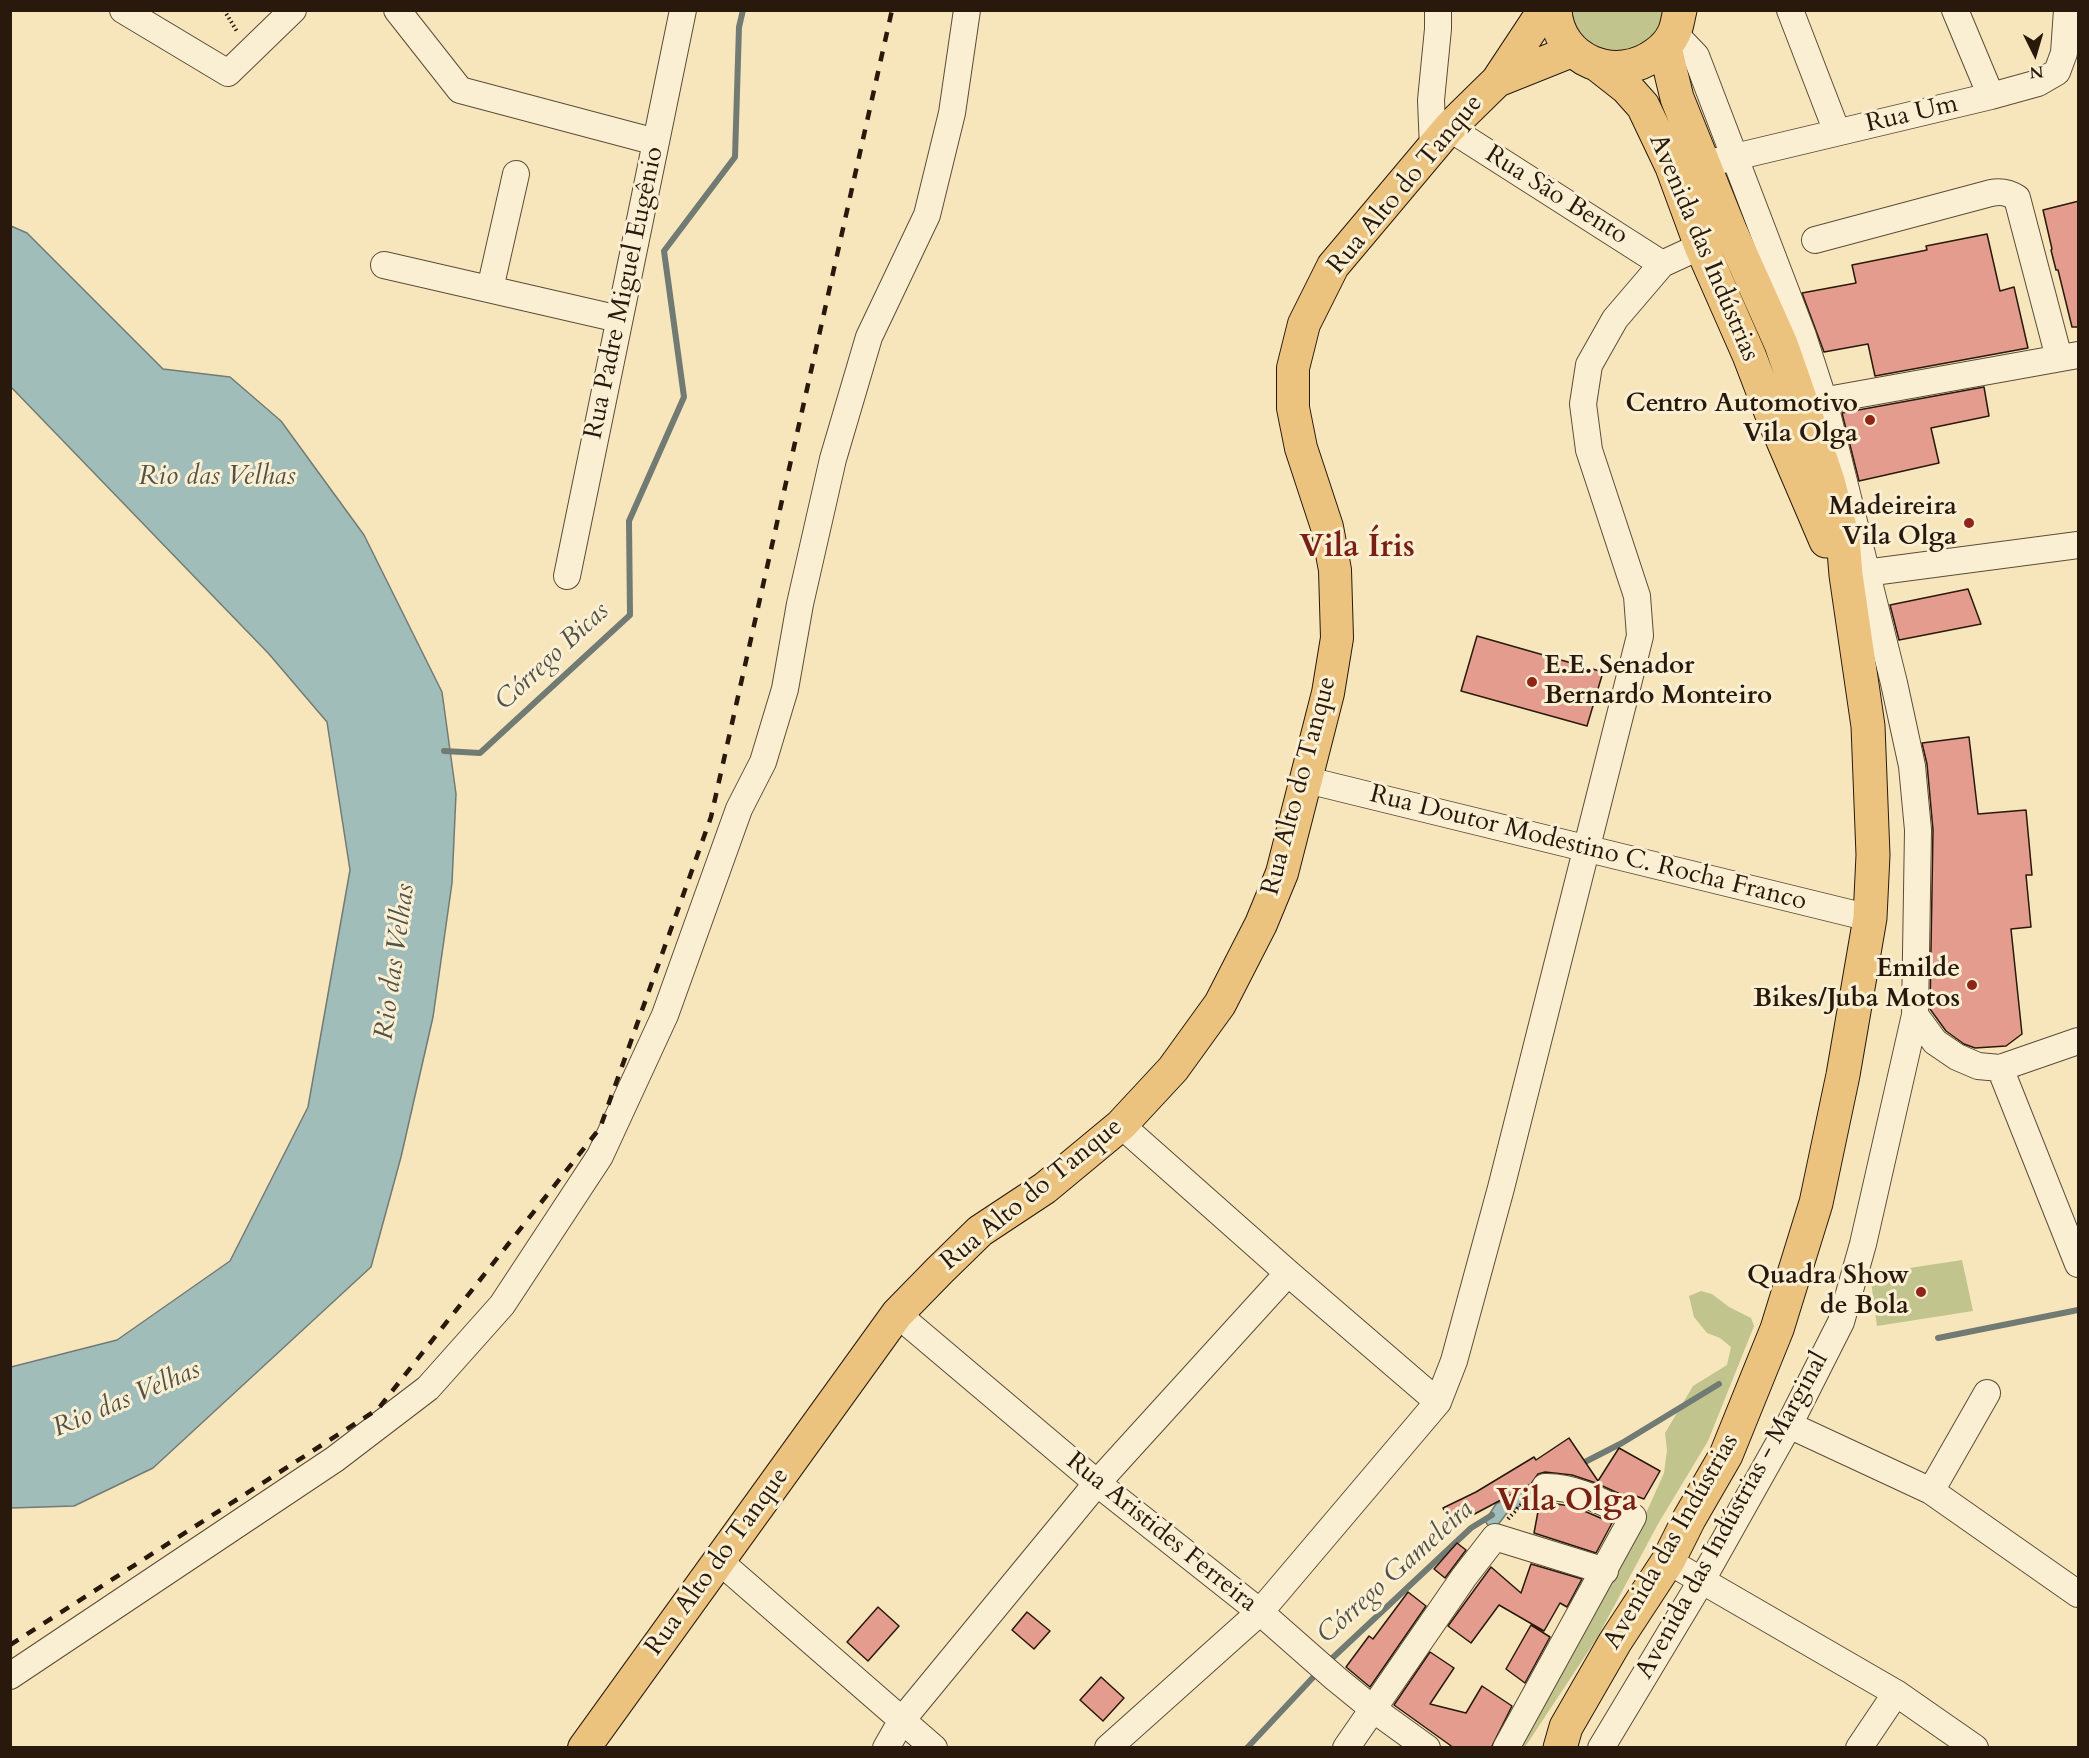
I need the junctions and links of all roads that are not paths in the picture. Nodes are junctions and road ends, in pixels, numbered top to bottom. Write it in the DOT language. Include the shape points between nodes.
graph roads {
  1 [pos="123,10"];
  2 [pos="292,10"];
  3 [pos="397,10"];
  4 [pos="683,10"];
  5 [pos="967,10"];
  6 [pos="1438,10"];
  7 [pos="1544,10"];
  8 [pos="1556,10"];
  9 [pos="1790,10"];
  10 [pos="1955,10"];
  11 [pos="2067,10"];
  12 [pos="1673,30"];
  13 [pos="1586,59"];
  14 [pos="1497,81"];
  15 [pos="1991,96"];
  16 [pos="1837,132"];
  17 [pos="1441,139"];
  18 [pos="656,142"];
  19 [pos="1735,158"];
  20 [pos="1702,164"];
  21 [pos="516,174"];
  22 [pos="1815,240"];
  23 [pos="1701,246"];
  24 [pos="1662,264"];
  25 [pos="384,265"];
  26 [pos="490,290"];
  27 [pos="619,320"];
  28 [pos="2079,355"];
  29 [pos="2048,360"];
  30 [pos="1814,404"];
  31 [pos="1772,415"];
  32 [pos="2077,542"];
  33 [pos="1856,573"];
  34 [pos="567,576"];
  35 [pos="1307,780"];
  36 [pos="1586,849"];
  37 [pos="1870,918"];
  38 [pos="1915,1015"];
  39 [pos="2079,1041"];
  40 [pos="2000,1068"];
  41 [pos="1121,1125"];
  42 [pos="2079,1264"];
  43 [pos="1287,1273"];
  44 [pos="897,1314"];
  45 [pos="1988,1393"];
  46 [pos="1438,1402"];
  47 [pos="1790,1425"];
  48 [pos="1097,1483"];
  49 [pos="1545,1487"];
  50 [pos="1931,1491"];
  51 [pos="718,1560"];
  52 [pos="1668,1561"];
  53 [pos="1605,1571"];
  54 [pos="1702,1580"];
  55 [pos="2079,1594"];
  56 [pos="1260,1612"];
  57 [pos="10,1676"];
  58 [pos="1896,1694"];
  59 [pos="1373,1709"];
  60 [pos="902,1720"];
  61 [pos="1563,1737"];
  62 [pos="584,1748"];
  63 [pos="886,1748"];
  64 [pos="934,1748"];
  65 [pos="1107,1748"];
  66 [pos="1346,1748"];
  67 [pos="1427,1748"];
  68 [pos="1506,1748"];
  69 [pos="1539,1748"];
  70 [pos="1600,1748"];
  71 [pos="1860,1748"];
  72 [pos="1975,1748"];
  1 -- 2 [label="street" via="228,73"];
  3 -- 18 [label="street" via="460,90"];
  4 -- 18 [label="street, Rua Padre Miguel Eugênio"];
  5 -- 57 [label="street" via="952,113 927,215 865,348 833,459 785,689 763,762 739,809 665,1015 600,1156 502,1305 428,1388 335,1459"];
  6 -- 17 [label="street" via="1431,100"];
  7 -- 14 [label="main road, Rua Alto do Tanque"];
  8 -- 13 [label="highway" via="1556,24"];
  9 -- 16 [label="street"];
  10 -- 15 [label="street"];
  11 -- 15 [label="street, Rua Um" via="2064,53 2057,72 2038,83"];
  12 -- 13 [label="highway" via="1646,62 1623,69"];
  12 -- 19 [label="street" via="1696,56"];
  12 -- 20 [label="highway, Avenida das Indústrias" via="1677,98"];
  13 -- 14 [label="main road, Rua Alto do Tanque"];
  13 -- 23 [label="highway, Avenida das Indústrias" via="1627,88 1643,106 1672,167"];
  14 -- 17 [label="main road, Rua Alto do Tanque"];
  15 -- 16 [label="street, Rua Um"];
  16 -- 19 [label="street, Rua Um"];
  17 -- 24 [label="street, Rua São Bento"];
  17 -- 35 [label="main road, Rua Alto do Tanque" via="1333,266 1304,324 1293,368 1293,408 1301,448 1327,527 1335,570 1337,638"];
  18 -- 27 [label="street, Rua Padre Miguel Eugênio"];
  19 -- 20 [label="street, Rua Um"];
  19 -- 30 [label="street" via="1803,336"];
  20 -- 30 [label="highway, Avenida das Indústrias" via="1781,344"];
  21 -- 26 [label="street"];
  22 -- 29 [label="street" via="1991,193 2012,194 2017,198 2059,358"];
  23 -- 24 [label="street"];
  23 -- 31 [label="highway, Avenida das Indústrias"];
  24 -- 36 [label="street" via="1615,319 1589,365 1584,404 1589,450 1637,596 1640,636"];
  25 -- 26 [label="street"];
  26 -- 27 [label="street"];
  27 -- 34 [label="street, Rua Padre Miguel Eugênio"];
  28 -- 29 [label="street"];
  29 -- 30 [label="street"];
  30 -- 31 [label="street"];
  30 -- 33 [label="highway, Avenida das Indústrias" via="1828,481 1850,538"];
  31 -- 33 [label="highway, Avenida das Indústrias" via="1826,542"];
  32 -- 33 [label="street"];
  33 -- 37 [label="highway, Avenida das Indústrias" via="1868,726 1873,855"];
  33 -- 38 [label="street, Avenida das Indústrias - Marginal" via="1912,766 1918,830"];
  35 -- 36 [label="street, Rua Doutor Modestino C. Rocha Franco"];
  35 -- 41 [label="main road, Rua Alto do Tanque" via="1282,873 1220,1004 1173,1069"];
  36 -- 37 [label="street, Rua Doutor Modestino C. Rocha Franco"];
  36 -- 46 [label="street" via="1501,1188 1454,1361"];
  37 -- 52 [label="highway, Avenida das Indústrias" via="1816,1203 1777,1329 1726,1455"];
  38 -- 40 [label="street" via="1935,1042 1957,1057 1978,1066"];
  38 -- 47 [label="street, Avenida das Indústrias - Marginal" via="1863,1244 1841,1322"];
  39 -- 40 [label="street"];
  40 -- 42 [label="street"];
  41 -- 43 [label="street"];
  41 -- 44 [label="main road, Rua Alto do Tanque" via="1045,1188 980,1231"];
  43 -- 46 [label="street"];
  43 -- 48 [label="street"];
  44 -- 48 [label="street, Rua Aristides Ferreira"];
  44 -- 51 [label="main road, Rua Alto do Tanque"];
  45 -- 50 [label="street"];
  46 -- 56 [label="street"];
  47 -- 50 [label="street"];
  47 -- 54 [label="street, Avenida das Indústrias - Marginal"];
  48 -- 56 [label="street, Rua Aristides Ferreira"];
  48 -- 60 [label="street"];
  49 -- 53 [label="street" via="1568,1489 1633,1517"];
  50 -- 55 [label="street"];
  51 -- 60 [label="street"];
  51 -- 62 [label="main road, Rua Alto do Tanque"];
  52 -- 54 [label="street"];
  52 -- 61 [label="highway, Avenida das Indústrias" via="1615,1642"];
  53 -- 59 [label="street" via="1500,1529"];
  53 -- 68 [label="street"];
  54 -- 58 [label="street"];
  54 -- 70 [label="street, Avenida das Indústrias - Marginal"];
  56 -- 59 [label="street, Rua Aristides Ferreira"];
  56 -- 65 [label="street"];
  58 -- 71 [label="street"];
  58 -- 72 [label="street"];
  59 -- 66 [label="street"];
  59 -- 67 [label="street, Rua Aristides Ferreira"];
  60 -- 63 [label="street"];
  60 -- 64 [label="street"];
  61 -- 69 [label="highway, Avenida das Indústrias"];
}
